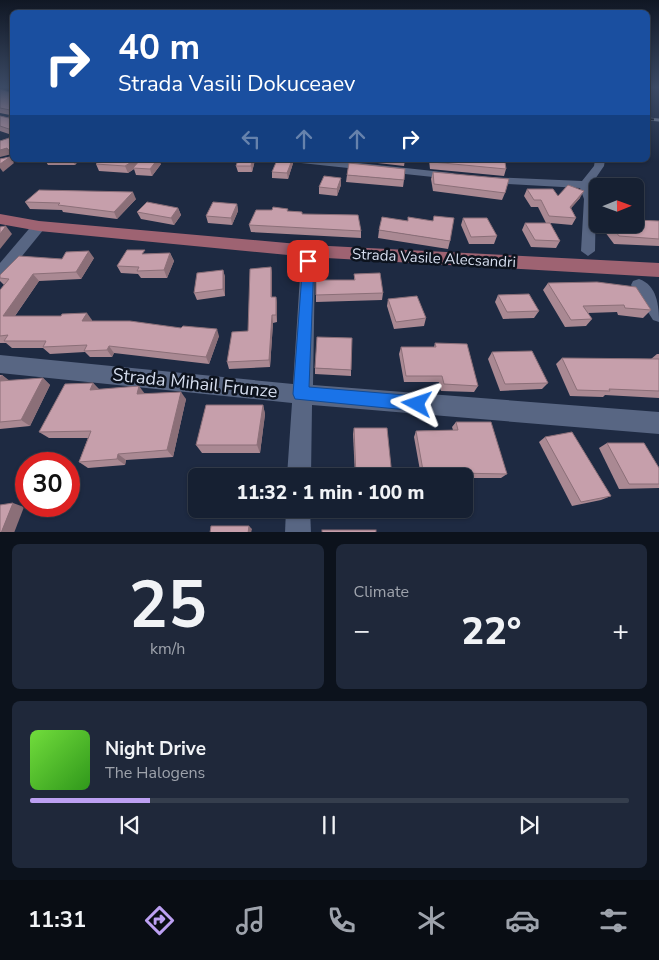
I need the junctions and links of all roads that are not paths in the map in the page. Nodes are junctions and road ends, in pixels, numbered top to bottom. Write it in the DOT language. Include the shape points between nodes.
graph roads {
  1 [pos="320,162"];
  2 [pos="600,162"];
  3 [pos="585,185"];
  4 [pos="0,219"];
  5 [pos="39,226"];
  6 [pos="588,251"];
  7 [pos="308,261"];
  8 [pos="659,270"];
  9 [pos="0,273"];
  10 [pos="639,285"];
  11 [pos="659,314"];
  12 [pos="0,364"];
  13 [pos="301,394"];
  14 [pos="659,423"];
  15 [pos="299,468"];
  16 [pos="298,518"];
  17 [pos="298,532"];
  1 -- 3 [label="street" via="468,178"];
  2 -- 3 [label="street"];
  3 -- 6 [label="street" via="590,199"];
  4 -- 5 [label="main road, Strada Vasile Alecsandri"];
  5 -- 8 [label="main road, Strada Vasile Alecsandri" via="309,251"];
  5 -- 9 [label="street"];
  7 -- 13 [label="street"];
  10 -- 11 [label="street"];
  12 -- 13 [label="street, Strada Mihail Frunze"];
  13 -- 14 [label="street, Strada Mihail Frunze"];
  13 -- 15 [label="street"];
  16 -- 17 [label="street"];
}
